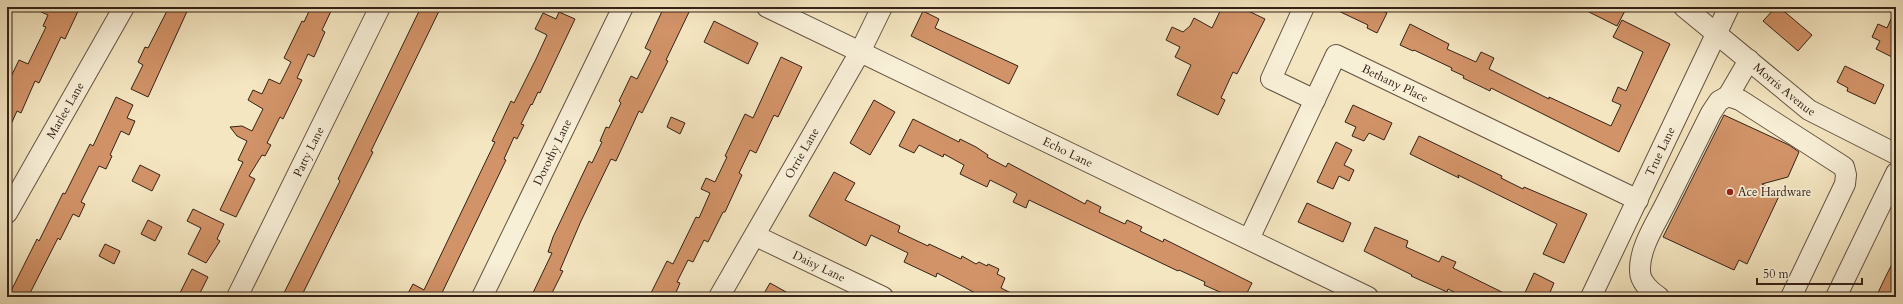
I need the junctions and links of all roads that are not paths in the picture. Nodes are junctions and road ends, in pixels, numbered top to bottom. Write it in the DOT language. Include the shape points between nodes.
graph roads {
  1 [pos="124,7"];
  2 [pos="380,7"];
  3 [pos="623,7"];
  4 [pos="767,7"];
  5 [pos="882,7"];
  6 [pos="1304,7"];
  7 [pos="1684,7"];
  8 [pos="1729,7"];
  9 [pos="1717,33"];
  10 [pos="860,52"];
  11 [pos="1750,60"];
  12 [pos="1728,96"];
  13 [pos="1315,100"];
  14 [pos="1834,122"];
  15 [pos="1820,153"];
  16 [pos="1896,154"];
  17 [pos="1896,173"];
  18 [pos="1638,200"];
  19 [pos="7,213"];
  20 [pos="756,236"];
  21 [pos="1248,240"];
  22 [pos="1656,295"];
  23 [pos="237,297"];
  24 [pos="482,297"];
  25 [pos="719,297"];
  26 [pos="883,297"];
  27 [pos="1368,297"];
  28 [pos="1591,297"];
  29 [pos="1791,297"];
  30 [pos="1836,297"];
  1 -- 19 [label="street, Marlee Lane"];
  2 -- 23 [label="street, Patty Lane"];
  3 -- 24 [label="street, Dorothy Lane"];
  4 -- 10 [label="street, Echo Lane"];
  5 -- 10 [label="street, Orrie Lane"];
  6 -- 13 [label="street" via="1271,79"];
  7 -- 9 [label="street, Morris Avenue"];
  8 -- 9 [label="street, True Lane"];
  9 -- 11 [label="street, Morris Avenue"];
  9 -- 18 [label="street, True Lane"];
  10 -- 20 [label="street, Orrie Lane"];
  10 -- 21 [label="street, Echo Lane"];
  11 -- 12 [label="street"];
  11 -- 14 [label="street, Morris Avenue" via="1809,110"];
  12 -- 15 [label="street" via="1740,100"];
  12 -- 22 [label="street" via="1719,101 1710,113 1650,236 1641,260 1640,273 1643,282"];
  13 -- 18 [label="street, Bethany Place" via="1336,55"];
  13 -- 21 [label="street, Bethany Place"];
  14 -- 15 [label="street"];
  14 -- 16 [label="street, Morris Avenue"];
  15 -- 29 [label="street" via="1844,167 1845,184"];
  17 -- 30 [label="street"];
  18 -- 28 [label="street, True Lane"];
  20 -- 25 [label="street, Orrie Lane"];
  20 -- 26 [label="street, Daisy Lane"];
  21 -- 27 [label="street, Echo Lane"];
}
